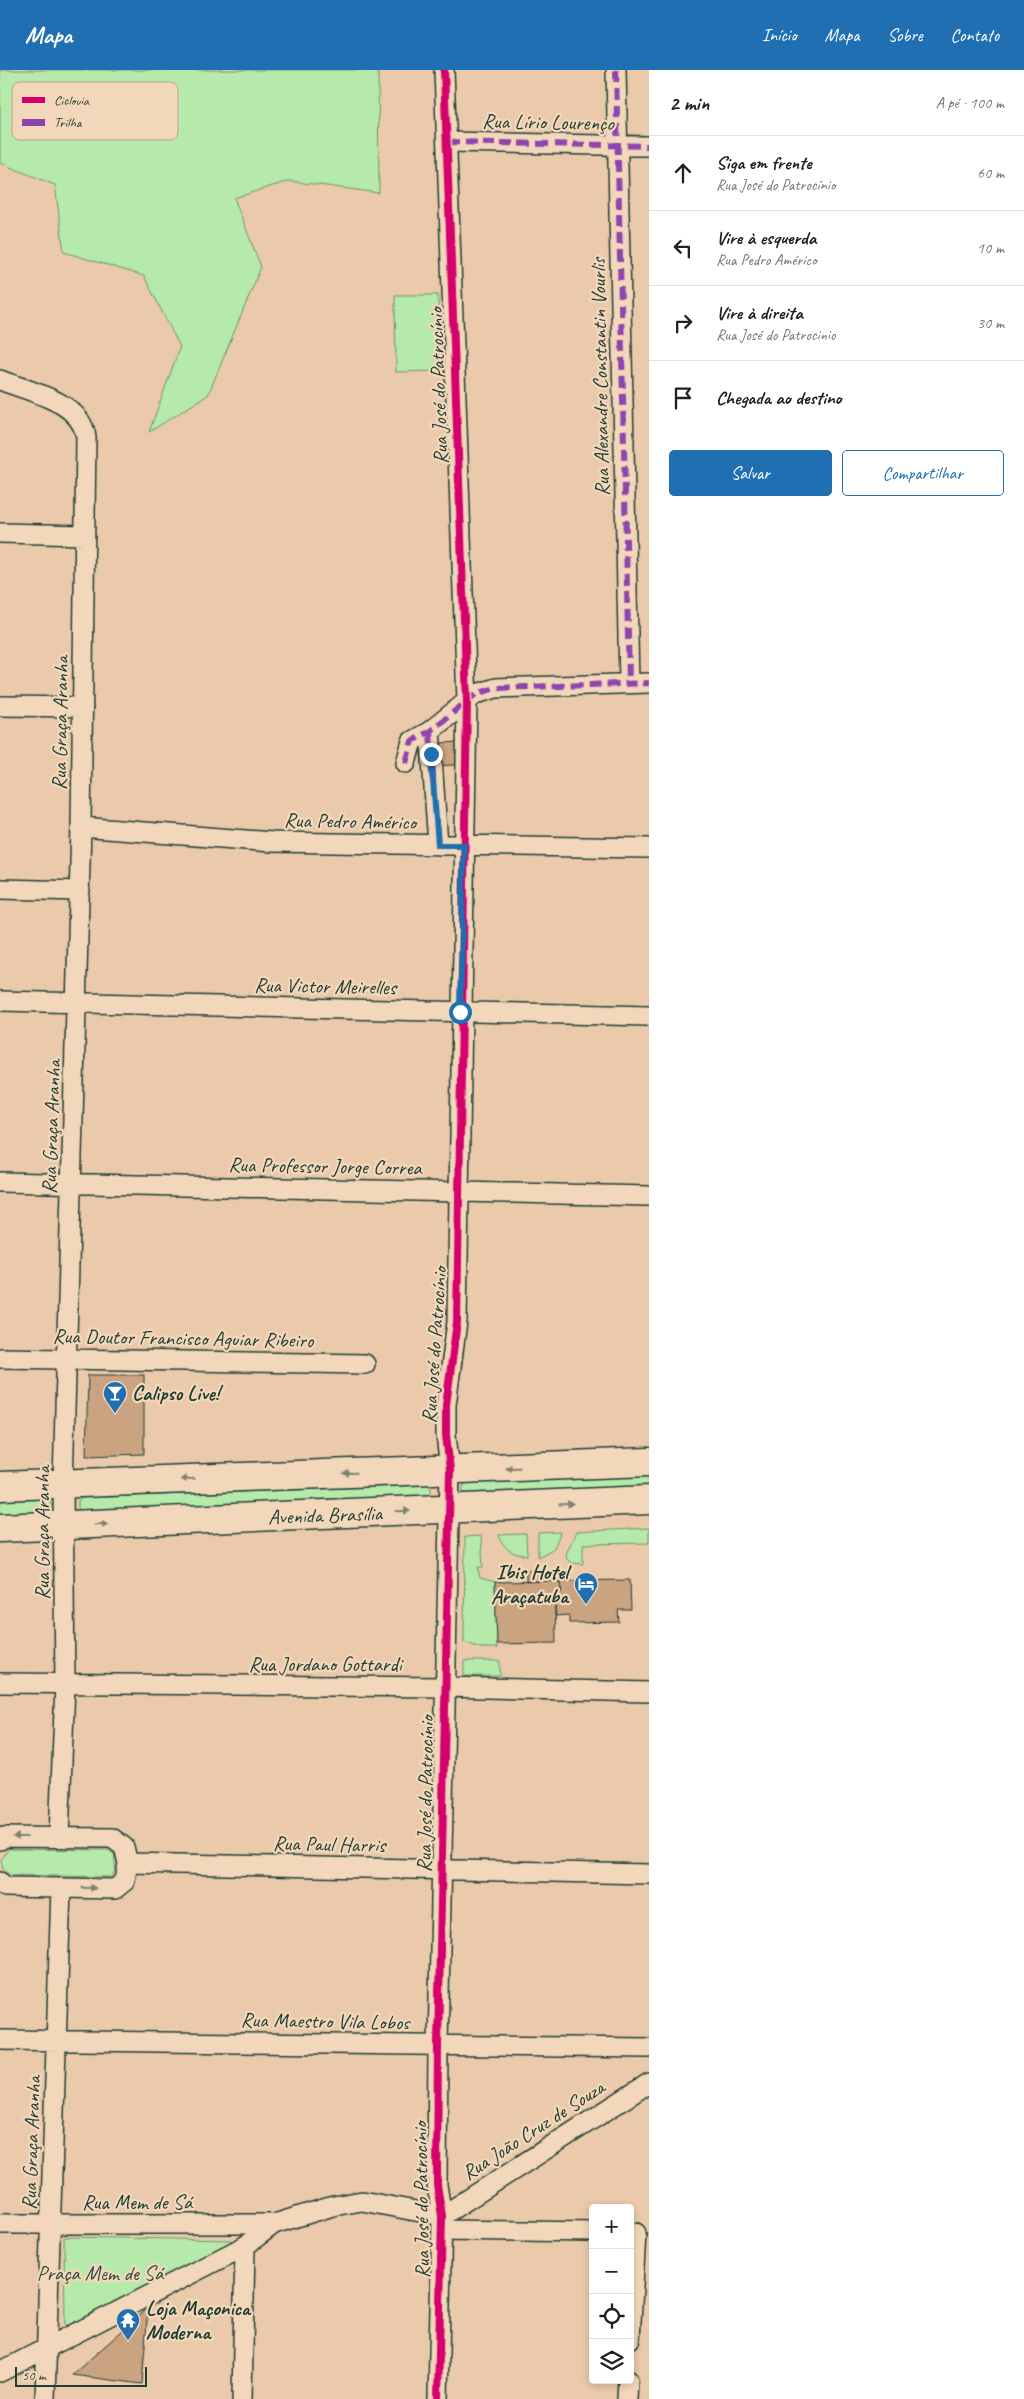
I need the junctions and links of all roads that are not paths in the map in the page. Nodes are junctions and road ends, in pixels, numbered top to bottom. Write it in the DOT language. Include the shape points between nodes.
graph roads {
  1 [pos="444,70"];
  2 [pos="616,70"];
  3 [pos="446,142"];
  4 [pos="649,146"];
  5 [pos="618,147"];
  6 [pos="0,380"];
  7 [pos="0,532"];
  8 [pos="85,535"];
  9 [pos="630,683"];
  10 [pos="649,683"];
  11 [pos="467,701"];
  12 [pos="0,706"];
  13 [pos="83,707"];
  14 [pos="430,731"];
  15 [pos="406,763"];
  16 [pos="433,782"];
  17 [pos="465,782"];
  18 [pos="81,827"];
  19 [pos="438,845"];
  20 [pos="464,845"];
  21 [pos="649,848"];
  22 [pos="0,889"];
  23 [pos="80,890"];
  24 [pos="0,1001"];
  25 [pos="77,1003"];
  26 [pos="460,1012"];
  27 [pos="649,1016"];
  28 [pos="0,1182"];
  29 [pos="72,1184"];
  30 [pos="458,1192"];
  31 [pos="649,1196"];
  32 [pos="0,1358"];
  33 [pos="67,1359"];
  34 [pos="365,1364"];
  35 [pos="649,1462"];
  36 [pos="450,1470"];
  37 [pos="64,1483"];
  38 [pos="0,1486"];
  39 [pos="649,1500"];
  40 [pos="450,1510"];
  41 [pos="64,1525"];
  42 [pos="0,1528"];
  43 [pos="0,1683"];
  44 [pos="65,1685"];
  45 [pos="445,1687"];
  46 [pos="649,1692"];
  47 [pos="59,1837"];
  48 [pos="0,1840"];
  49 [pos="128,1863"];
  50 [pos="441,1869"];
  51 [pos="649,1874"];
  52 [pos="0,1882"];
  53 [pos="62,1888"];
  54 [pos="0,2040"];
  55 [pos="56,2041"];
  56 [pos="438,2045"];
  57 [pos="649,2048"];
  58 [pos="649,2083"];
  59 [pos="442,2223"];
  60 [pos="0,2224"];
  61 [pos="51,2224"];
  62 [pos="274,2224"];
  63 [pos="589,2232"];
  64 [pos="638,2233"];
  65 [pos="246,2246"];
  66 [pos="633,2294"];
  67 [pos="47,2348"];
  68 [pos="0,2372"];
  69 [pos="628,2384"];
  70 [pos="45,2399"];
  71 [pos="242,2399"];
  72 [pos="438,2399"];
  73 [pos="627,2399"];
  1 -- 3 [label="street, Rua José do Patrocínio"];
  2 -- 5 [label="street, Rua Alexandre Constantin Vourlis"];
  3 -- 5 [label="street, Rua Lírio Lourenço"];
  3 -- 11 [label="street, Rua José do Patrocínio"];
  4 -- 5 [label="street, Rua Lírio Lourenço"];
  5 -- 9 [label="street, Rua Alexandre Constantin Vourlis"];
  6 -- 8 [label="street, Rua Graça Aranha" via="66,406 80,420 86,438"];
  7 -- 8 [label="street"];
  8 -- 13 [label="street, Rua Graça Aranha"];
  9 -- 10 [label="street"];
  9 -- 11 [label="street" via="496,688 476,694"];
  11 -- 14 [label="street"];
  11 -- 17 [label="street, Rua José do Patrocínio"];
  12 -- 13 [label="street"];
  13 -- 18 [label="street, Rua Graça Aranha"];
  14 -- 15 [label="street" via="412,740"];
  14 -- 16 [label="street"];
  16 -- 17 [label="street"];
  16 -- 19 [label="street"];
  17 -- 20 [label="street, Rua José do Patrocínio"];
  18 -- 19 [label="street, Rua Pedro Américo" via="272,842"];
  18 -- 23 [label="street, Rua Graça Aranha"];
  19 -- 20 [label="street, Rua Pedro Américo"];
  20 -- 21 [label="street, Rua Pedro Américo"];
  20 -- 26 [label="street"];
  22 -- 23 [label="street"];
  23 -- 25 [label="street, Rua Graça Aranha"];
  24 -- 25 [label="street, Rua Victor Meirelles"];
  25 -- 26 [label="street, Rua Victor Meirelles"];
  25 -- 29 [label="street, Rua Graça Aranha"];
  26 -- 27 [label="street, Rua Victor Meirelles"];
  26 -- 30 [label="street, Rua José do Patrocínio"];
  28 -- 29 [label="street, Rua Professor Jorge Correa"];
  29 -- 30 [label="street, Rua Professor Jorge Correa"];
  29 -- 33 [label="street, Rua Graça Aranha"];
  30 -- 31 [label="street, Rua Professor Jorge Correa"];
  30 -- 36 [label="street, Rua José do Patrocínio" via="456,1343 446,1405"];
  32 -- 33 [label="street, Rua Doutor Francisco Aguiar Ribeiro"];
  33 -- 34 [label="street, Rua Doutor Francisco Aguiar Ribeiro"];
  33 -- 37 [label="street, Rua Graça Aranha"];
  35 -- 36 [label="main road, Avenida Brasília, one-way"];
  36 -- 37 [label="main road, Avenida Brasília, one-way"];
  36 -- 40 [label="street, Rua José do Patrocínio"];
  37 -- 38 [label="main road, Avenida Brasília"];
  37 -- 41 [label="street, Rua Graça Aranha"];
  40 -- 39 [label="main road, Avenida Brasília, one-way"];
  41 -- 40 [label="main road, Avenida Brasília, one-way"];
  40 -- 45 [label="street, Rua José do Patrocínio"];
  41 -- 42 [label="main road, Avenida Brasília"];
  41 -- 44 [label="street, Rua Graça Aranha"];
  43 -- 44 [label="street, Rua Jordano Gottardi"];
  44 -- 45 [label="street, Rua Jordano Gottardi"];
  44 -- 47 [label="street, Rua Graça Aranha"];
  45 -- 46 [label="street, Rua Jordano Gottardi"];
  45 -- 50 [label="street, Rua José do Patrocínio"];
  47 -- 48 [label="street, one-way" via="3,1837"];
  47 -- 49 [label="street" via="112,1838 124,1847"];
  49 -- 50 [label="street, Rua Paul Harris"];
  53 -- 49 [label="street, one-way" via="115,1889 124,1881"];
  50 -- 51 [label="street, Rua Paul Harris"];
  50 -- 56 [label="street, Rua José do Patrocínio"];
  52 -- 53 [label="street" via="5,1887"];
  53 -- 55 [label="street, Rua Graça Aranha"];
  54 -- 55 [label="street, Rua Maestro Vila Lobos"];
  55 -- 56 [label="street, Rua Maestro Vila Lobos"];
  55 -- 61 [label="street, Rua Graça Aranha"];
  56 -- 57 [label="street, Rua Maestro Vila Lobos"];
  56 -- 59 [label="street, Rua José do Patrocínio" via="437,2185"];
  58 -- 59 [label="street, Rua João Cruz de Souza"];
  59 -- 62 [label="street" via="362,2201"];
  59 -- 63 [label="street"];
  59 -- 72 [label="street, Rua José do Patrocínio"];
  60 -- 61 [label="street, Rua Mem de Sá"];
  61 -- 62 [label="street, Rua Mem de Sá"];
  61 -- 67 [label="street, Rua Graça Aranha"];
  62 -- 65 [label="street"];
  64 -- 66 [label="street"];
  65 -- 67 [label="street"];
  65 -- 71 [label="street"];
  67 -- 68 [label="street"];
  67 -- 70 [label="street, Rua Graça Aranha"];
  69 -- 73 [label="street"];
}
